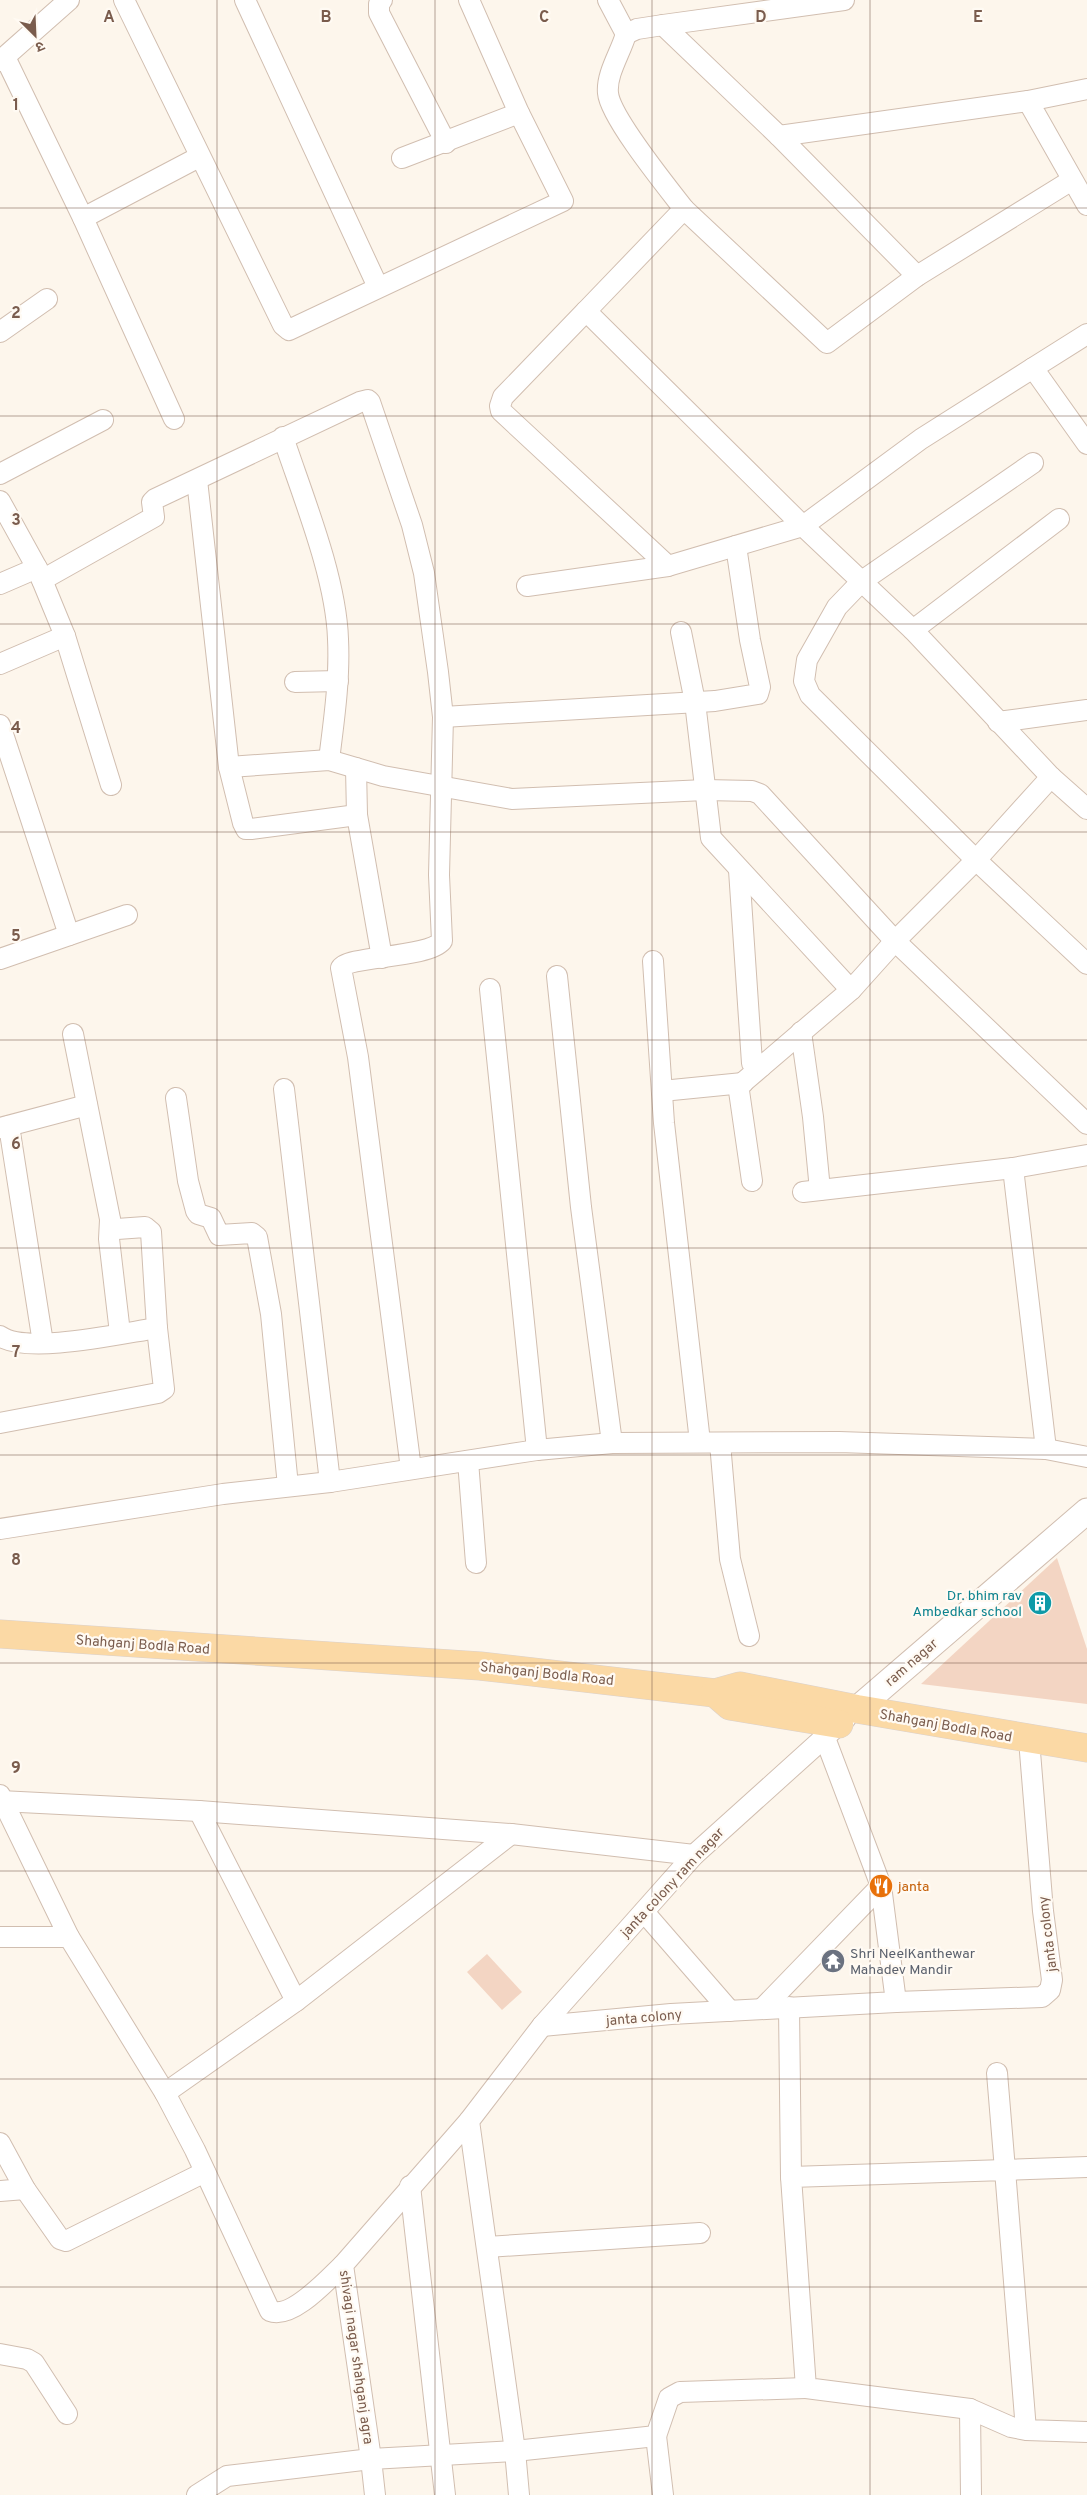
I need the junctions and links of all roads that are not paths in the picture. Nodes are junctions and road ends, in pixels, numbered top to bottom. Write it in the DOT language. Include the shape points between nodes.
graph roads {
  1 [pos="69,0"];
  2 [pos="124,0"];
  3 [pos="245,0"];
  4 [pos="382,0"];
  5 [pos="469,0"];
  6 [pos="608,0"];
  7 [pos="844,0"];
  8 [pos="662,25"];
  9 [pos="626,34"];
  10 [pos="2,59"];
  11 [pos="1087,89"];
  12 [pos="1028,101"];
  13 [pos="519,113"];
  14 [pos="779,136"];
  15 [pos="446,143"];
  16 [pos="199,156"];
  17 [pos="402,158"];
  18 [pos="1072,180"];
  19 [pos="1087,205"];
  20 [pos="684,209"];
  21 [pos="83,218"];
  22 [pos="917,276"];
  23 [pos="378,287"];
  24 [pos="47,299"];
  25 [pos="586,311"];
  26 [pos="0,332"];
  27 [pos="1087,334"];
  28 [pos="1032,368"];
  29 [pos="102,420"];
  30 [pos="174,420"];
  31 [pos="283,437"];
  32 [pos="1087,444"];
  33 [pos="1033,463"];
  34 [pos="2,470"];
  35 [pos="197,480"];
  36 [pos="0,501"];
  37 [pos="1059,519"];
  38 [pos="803,526"];
  39 [pos="736,546"];
  40 [pos="668,566"];
  41 [pos="39,574"];
  42 [pos="862,581"];
  43 [pos="0,584"];
  44 [pos="527,586"];
  45 [pos="912,630"];
  46 [pos="681,632"];
  47 [pos="66,636"];
  48 [pos="0,664"];
  49 [pos="338,681"];
  50 [pos="295,682"];
  51 [pos="695,702"];
  52 [pos="1087,710"];
  53 [pos="443,717"];
  54 [pos="998,722"];
  55 [pos="0,725"];
  56 [pos="329,760"];
  57 [pos="229,767"];
  58 [pos="356,768"];
  59 [pos="1051,777"];
  60 [pos="111,785"];
  61 [pos="442,788"];
  62 [pos="704,790"];
  63 [pos="1087,809"];
  64 [pos="357,815"];
  65 [pos="976,860"];
  66 [pos="739,870"];
  67 [pos="127,914"];
  68 [pos="69,935"];
  69 [pos="896,940"];
  70 [pos="382,958"];
  71 [pos="0,959"];
  72 [pos="653,961"];
  73 [pos="1087,964"];
  74 [pos="557,976"];
  75 [pos="490,990"];
  76 [pos="850,990"];
  77 [pos="801,1032"];
  78 [pos="73,1034"];
  79 [pos="761,1067"];
  80 [pos="743,1083"];
  81 [pos="284,1089"];
  82 [pos="662,1091"];
  83 [pos="176,1098"];
  84 [pos="87,1105"];
  85 [pos="1087,1124"];
  86 [pos="4,1127"];
  87 [pos="1087,1155"];
  88 [pos="1012,1168"];
  89 [pos="752,1181"];
  90 [pos="110,1220"];
  91 [pos="157,1328"];
  92 [pos="120,1333"];
  93 [pos="0,1336"];
  94 [pos="43,1343"];
  95 [pos="0,1423"];
  96 [pos="710,1442"];
  97 [pos="612,1444"];
  98 [pos="1046,1449"];
  99 [pos="536,1450"];
  100 [pos="1087,1456"];
  101 [pos="468,1461"];
  102 [pos="411,1469"];
  103 [pos="330,1482"];
  104 [pos="288,1486"];
  105 [pos="1087,1511"];
  106 [pos="0,1528"];
  107 [pos="476,1563"];
  108 [pos="0,1634"];
  109 [pos="749,1636"];
  110 [pos="840,1724"];
  111 [pos="1087,1748"];
  112 [pos="1030,1752"];
  113 [pos="1087,1759"];
  114 [pos="1,1799"];
  115 [pos="200,1811"];
  116 [pos="511,1834"];
  117 [pos="694,1855"];
  118 [pos="881,1886"];
  119 [pos="644,1912"];
  120 [pos="0,1937"];
  121 [pos="69,1937"];
  122 [pos="296,2001"];
  123 [pos="896,2002"];
  124 [pos="789,2007"];
  125 [pos="762,2009"];
  126 [pos="730,2011"];
  127 [pos="542,2026"];
  128 [pos="997,2073"];
  129 [pos="164,2093"];
  130 [pos="469,2121"];
  131 [pos="0,2143"];
  132 [pos="1087,2167"];
  133 [pos="1005,2170"];
  134 [pos="205,2172"];
  135 [pos="791,2177"];
  136 [pos="410,2186"];
  137 [pos="25,2189"];
  138 [pos="0,2191"];
  139 [pos="700,2233"];
  140 [pos="487,2247"];
  141 [pos="343,2265"];
  142 [pos="0,2354"];
  143 [pos="806,2388"];
  144 [pos="970,2408"];
  145 [pos="66,2414"];
  146 [pos="1026,2430"];
  147 [pos="1087,2432"];
  148 [pos="656,2436"];
  149 [pos="516,2451"];
  150 [pos="441,2455"];
  151 [pos="371,2459"];
  152 [pos="198,2495"];
  153 [pos="375,2495"];
  154 [pos="445,2495"];
  155 [pos="518,2495"];
  156 [pos="663,2495"];
  157 [pos="971,2495"];
  1 -- 10 [label="street"];
  2 -- 16 [label="street"];
  3 -- 23 [label="street"];
  4 -- 15 [label="street" via="380,13"];
  5 -- 13 [label="street"];
  6 -- 9 [label="street"];
  7 -- 8 [label="street"];
  8 -- 9 [label="street"];
  8 -- 14 [label="street"];
  9 -- 20 [label="street" via="609,82 611,106"];
  10 -- 21 [label="street"];
  11 -- 12 [label="street"];
  12 -- 14 [label="street"];
  12 -- 18 [label="street"];
  13 -- 15 [label="street"];
  13 -- 23 [label="street" via="563,202"];
  14 -- 22 [label="street"];
  15 -- 17 [label="street"];
  16 -- 21 [label="street"];
  16 -- 23 [label="street" via="286,330 293,330"];
  18 -- 19 [label="street"];
  18 -- 22 [label="street"];
  20 -- 22 [label="street" via="827,343"];
  20 -- 25 [label="street"];
  21 -- 30 [label="street"];
  24 -- 26 [label="street"];
  25 -- 38 [label="street"];
  25 -- 40 [label="street" via="503,397 501,411"];
  27 -- 28 [label="street"];
  28 -- 32 [label="street"];
  28 -- 38 [label="street" via="921,439"];
  29 -- 34 [label="street"];
  31 -- 35 [label="street"];
  31 -- 49 [label="street" via="320,549 333,603 338,637"];
  31 -- 53 [label="street" via="360,402 370,402 412,525 424,573"];
  33 -- 42 [label="street"];
  35 -- 41 [label="street" via="155,499 152,502 154,517"];
  35 -- 57 [label="street"];
  36 -- 41 [label="street"];
  37 -- 45 [label="street"];
  38 -- 39 [label="street"];
  38 -- 42 [label="street"];
  39 -- 40 [label="street"];
  39 -- 51 [label="street" via="760,692"];
  40 -- 44 [label="street"];
  41 -- 43 [label="street"];
  41 -- 47 [label="street"];
  42 -- 45 [label="street"];
  42 -- 65 [label="street" via="827,621 807,660 805,686 810,695"];
  45 -- 54 [label="street"];
  46 -- 51 [label="street"];
  47 -- 48 [label="street"];
  47 -- 60 [label="street"];
  49 -- 50 [label="street"];
  49 -- 56 [label="street"];
  51 -- 53 [label="street"];
  51 -- 62 [label="street"];
  52 -- 54 [label="street"];
  53 -- 61 [label="street"];
  54 -- 59 [label="street"];
  55 -- 68 [label="street"];
  56 -- 57 [label="street"];
  56 -- 58 [label="street"];
  57 -- 64 [label="street" via="246,829"];
  58 -- 61 [label="street"];
  58 -- 64 [label="street"];
  59 -- 63 [label="street"];
  59 -- 65 [label="street"];
  61 -- 62 [label="street" via="512,799"];
  61 -- 70 [label="street" via="439,875 442,941 434,946"];
  62 -- 66 [label="street" via="710,838"];
  62 -- 69 [label="street" via="760,794"];
  64 -- 70 [label="street"];
  65 -- 69 [label="street"];
  65 -- 73 [label="street"];
  66 -- 76 [label="street"];
  66 -- 79 [label="street" via="752,1063"];
  67 -- 68 [label="street"];
  68 -- 71 [label="street"];
  69 -- 76 [label="street"];
  69 -- 85 [label="street"];
  70 -- 102 [label="street" via="346,963 341,968 358,1057"];
  72 -- 82 [label="street"];
  74 -- 97 [label="street" via="581,1207"];
  75 -- 99 [label="street"];
  76 -- 77 [label="street"];
  77 -- 79 [label="street"];
  77 -- 88 [label="street" via="813,1117 812,1191"];
  78 -- 84 [label="street"];
  79 -- 80 [label="street"];
  80 -- 82 [label="street"];
  80 -- 89 [label="street" via="738,1091"];
  81 -- 103 [label="street"];
  82 -- 96 [label="street"];
  83 -- 104 [label="street" via="188,1181 196,1211 211,1218 219,1235 252,1233 257,1237 271,1314"];
  84 -- 86 [label="street"];
  84 -- 90 [label="street"];
  86 -- 94 [label="street"];
  87 -- 88 [label="street"];
  88 -- 98 [label="street"];
  90 -- 91 [label="street" via="117,1229 145,1227 151,1232"];
  90 -- 92 [label="street" via="109,1239"];
  91 -- 92 [label="street"];
  91 -- 95 [label="street" via="165,1384 162,1391"];
  92 -- 94 [label="street"];
  93 -- 94 [label="street" via="14,1343"];
  96 -- 97 [label="street"];
  96 -- 98 [label="street" via="839,1442"];
  96 -- 109 [label="street" via="730,1560"];
  97 -- 99 [label="street"];
  98 -- 100 [label="street"];
  99 -- 101 [label="street"];
  101 -- 102 [label="street"];
  101 -- 107 [label="street"];
  102 -- 103 [label="street"];
  103 -- 104 [label="street"];
  104 -- 106 [label="street"];
  105 -- 110 [label="street, ram nagar"];
  108 -- 110 [label="main road, Shahganj Bodla Road" via="480,1666 715,1693 730,1706"];
  110 -- 111 [label="main road, Shahganj Bodla Road"];
  110 -- 112 [label="main road"];
  110 -- 117 [label="street, janta colony ram nagar"];
  110 -- 118 [label="street"];
  112 -- 113 [label="main road"];
  112 -- 123 [label="street, janta colony" via="1052,1980 1050,1990 1042,1996"];
  114 -- 115 [label="street"];
  114 -- 121 [label="street"];
  115 -- 116 [label="street"];
  115 -- 122 [label="street"];
  116 -- 117 [label="street"];
  116 -- 122 [label="street"];
  117 -- 119 [label="street, janta colony ram nagar"];
  118 -- 123 [label="street"];
  118 -- 125 [label="street"];
  119 -- 126 [label="street"];
  119 -- 127 [label="street, janta colony ram nagar"];
  120 -- 121 [label="street"];
  121 -- 129 [label="street"];
  122 -- 129 [label="street"];
  123 -- 124 [label="street, janta colony"];
  124 -- 125 [label="street, janta colony"];
  124 -- 135 [label="street"];
  125 -- 126 [label="street, janta colony"];
  126 -- 127 [label="street, janta colony"];
  127 -- 130 [label="street, shivagi nagar shahganj agra"];
  128 -- 133 [label="street"];
  129 -- 134 [label="street"];
  130 -- 136 [label="street, shivagi nagar shahganj agra"];
  130 -- 140 [label="street"];
  131 -- 137 [label="street"];
  132 -- 133 [label="street"];
  133 -- 135 [label="street"];
  133 -- 146 [label="street"];
  134 -- 137 [label="street" via="66,2241 60,2239"];
  134 -- 141 [label="street" via="270,2311 277,2314 308,2298"];
  135 -- 143 [label="street"];
  136 -- 141 [label="street, shivagi nagar shahganj agra"];
  136 -- 150 [label="street"];
  137 -- 138 [label="street"];
  139 -- 140 [label="street"];
  140 -- 149 [label="street"];
  141 -- 151 [label="street, shivagi nagar shahganj agra"];
  142 -- 145 [label="street" via="34,2363"];
  143 -- 144 [label="street"];
  143 -- 148 [label="street" via="680,2392 669,2398"];
  144 -- 146 [label="street" via="1010,2427"];
  144 -- 157 [label="street"];
  146 -- 147 [label="street"];
  148 -- 149 [label="street"];
  148 -- 156 [label="street"];
  149 -- 150 [label="street"];
  149 -- 155 [label="street"];
  150 -- 151 [label="street"];
  150 -- 154 [label="street"];
  151 -- 152 [label="street, shivagi nagar shahganj agra" via="228,2476"];
  151 -- 153 [label="street"];
}
